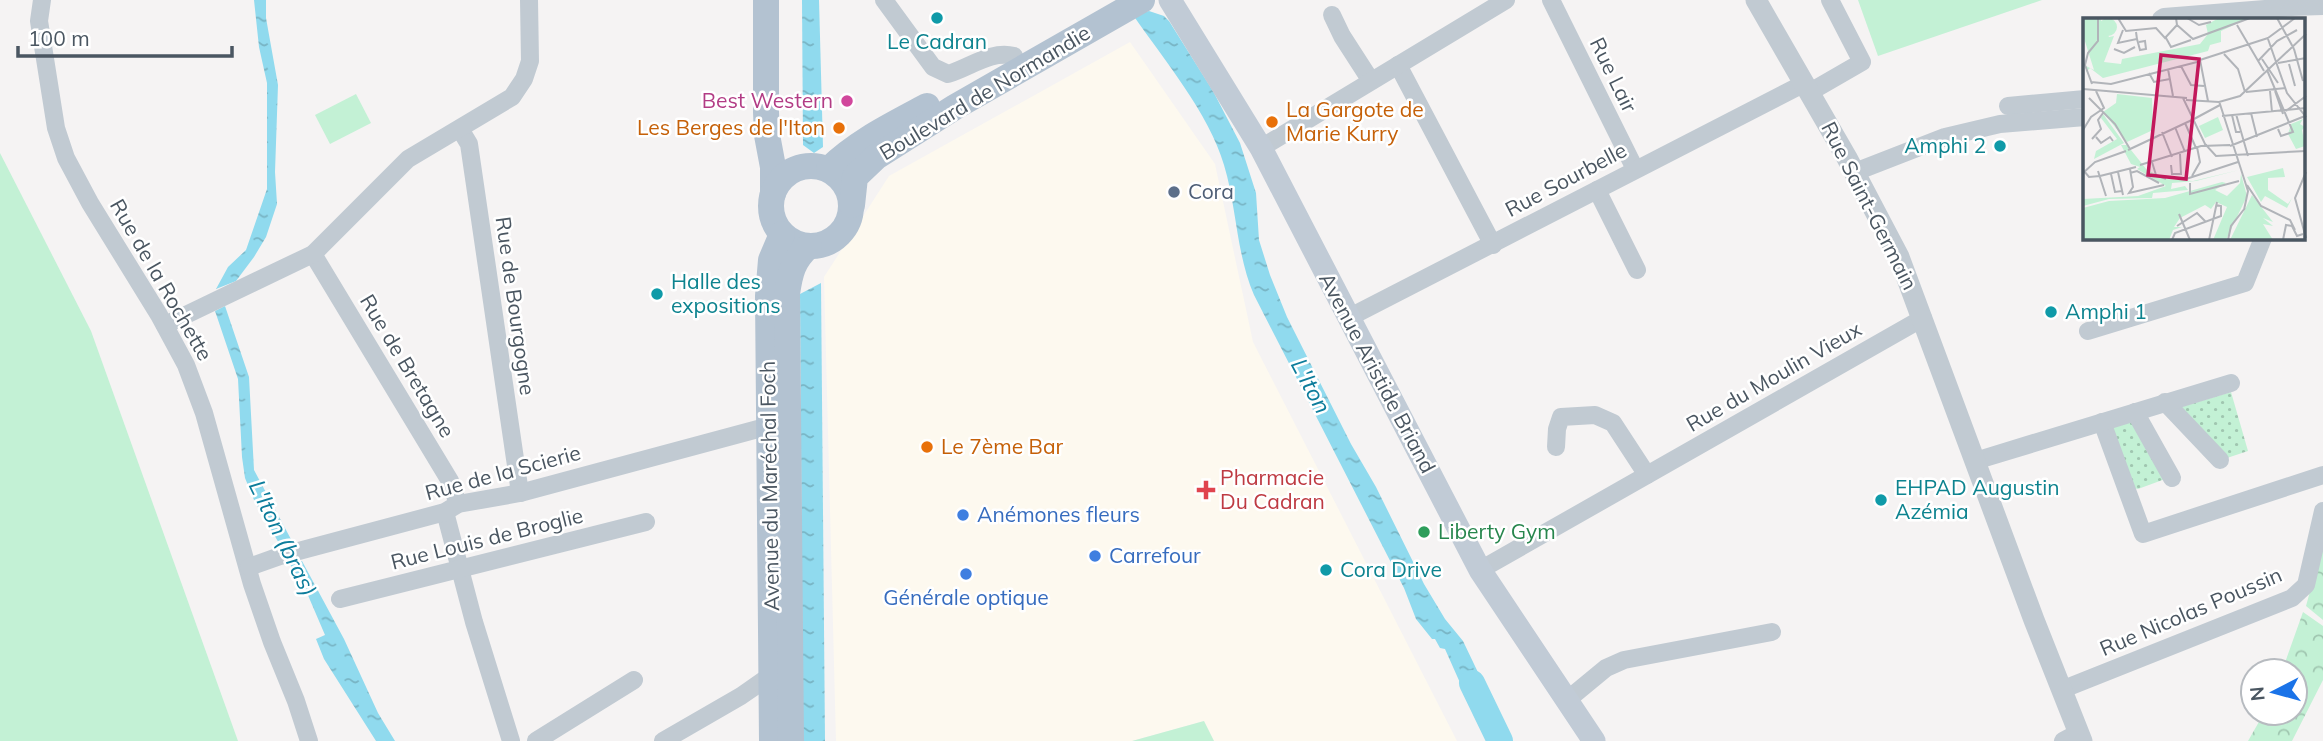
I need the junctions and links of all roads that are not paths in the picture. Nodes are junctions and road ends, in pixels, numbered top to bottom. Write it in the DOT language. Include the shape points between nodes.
graph roads {
  1 [pos="42,0"];
  2 [pos="529,0"];
  3 [pos="766,0"];
  4 [pos="782,0"];
  5 [pos="884,0"];
  6 [pos="1106,0"];
  7 [pos="1142,0"];
  8 [pos="1170,0"];
  9 [pos="1506,0"];
  10 [pos="1551,0"];
  11 [pos="1756,0"];
  12 [pos="1830,0"];
  13 [pos="2289,4"];
  14 [pos="2323,6"];
  15 [pos="1332,15"];
  16 [pos="2162,18"];
  17 [pos="1014,56"];
  18 [pos="1398,65"];
  19 [pos="1371,81"];
  20 [pos="1808,88"];
  21 [pos="2083,99"];
  22 [pos="2008,106"];
  23 [pos="2083,117"];
  24 [pos="460,129"];
  25 [pos="1261,148"];
  26 [pos="818,167"];
  27 [pos="1635,169"];
  28 [pos="1855,172"];
  29 [pos="1597,190"];
  30 [pos="773,193"];
  31 [pos="852,205"];
  32 [pos="782,234"];
  33 [pos="2262,240"];
  34 [pos="1493,245"];
  35 [pos="809,246"];
  36 [pos="313,254"];
  37 [pos="1637,270"];
  38 [pos="1349,318"];
  39 [pos="1923,318"];
  40 [pos="165,326"];
  41 [pos="2088,331"];
  42 [pos="2231,383"];
  43 [pos="2165,402"];
  44 [pos="2135,412"];
  45 [pos="2102,422"];
  46 [pos="769,426"];
  47 [pos="1556,447"];
  48 [pos="2220,460"];
  49 [pos="1975,461"];
  50 [pos="1647,475"];
  51 [pos="2323,475"];
  52 [pos="2172,478"];
  53 [pos="520,493"];
  54 [pos="451,508"];
  55 [pos="2323,511"];
  56 [pos="646,523"];
  57 [pos="249,567"];
  58 [pos="460,569"];
  59 [pos="1480,570"];
  60 [pos="340,599"];
  61 [pos="1772,632"];
  62 [pos="771,675"];
  63 [pos="634,680"];
  64 [pos="2061,691"];
  65 [pos="1566,701"];
  66 [pos="2074,738"];
  67 [pos="309,741"];
  68 [pos="511,741"];
  69 [pos="536,741"];
  70 [pos="663,741"];
  71 [pos="772,741"];
  72 [pos="791,741"];
  73 [pos="1594,741"];
  1 -- 40 [label="street, Rue de la Rochette" via="39,21 56,128 66,158"];
  2 -- 24 [label="street" via="530,61 524,79 513,97"];
  3 -- 30 [label="main road" via="766,113"];
  4 -- 26 [label="main road" via="782,134 788,149"];
  5 -- 17 [label="street" via="933,67 948,74 1003,53"];
  6 -- 17 [label="main road, Boulevard de Normandie"];
  7 -- 31 [label="main road, Boulevard de Normandie" via="876,157 855,177"];
  8 -- 25 [label="main road, Avenue Aristide Briand"];
  9 -- 18 [label="street"];
  10 -- 27 [label="street, Rue Lair"];
  11 -- 20 [label="street, Rue Saint-Germain"];
  12 -- 20 [label="street, Rue Sourbelle" via="1863,62"];
  13 -- 14 [label="street"];
  13 -- 16 [label="street"];
  15 -- 19 [label="street"];
  17 -- 26 [label="main road, Boulevard de Normandie"];
  18 -- 19 [label="street"];
  18 -- 34 [label="street"];
  19 -- 25 [label="street"];
  20 -- 27 [label="street, Rue Sourbelle"];
  20 -- 28 [label="street, Rue Saint-Germain"];
  21 -- 22 [label="street"];
  23 -- 28 [label="street" via="2000,124 1945,137"];
  24 -- 36 [label="street" via="408,159"];
  24 -- 53 [label="street, Rue de Bourgogne" via="468,144"];
  25 -- 38 [label="main road, Avenue Aristide Briand"];
  26 -- 30 [label="main road" via="796,168"];
  26 -- 31 [label="main road" via="845,184"];
  27 -- 29 [label="street, Rue Sourbelle"];
  28 -- 39 [label="street, Rue Saint-Germain" via="1899,257"];
  29 -- 34 [label="street, Rue Sourbelle"];
  29 -- 37 [label="street"];
  30 -- 32 [label="main road" via="772,215"];
  31 -- 35 [label="main road" via="841,233 832,241"];
  32 -- 35 [label="main road"];
  32 -- 46 [label="main road, Avenue du Maréchal Foch" via="771,260 768,296"];
  33 -- 41 [label="street" via="2245,283"];
  34 -- 38 [label="street, Rue Sourbelle"];
  35 -- 72 [label="main road, Avenue du Maréchal Foch" via="796,257 787,294"];
  36 -- 40 [label="street"];
  36 -- 54 [label="street, Rue de Bretagne" via="450,481"];
  38 -- 59 [label="main road, Avenue Aristide Briand"];
  39 -- 49 [label="street, Rue Saint-Germain"];
  39 -- 50 [label="street, Rue du Moulin Vieux"];
  40 -- 57 [label="street, Rue de la Rochette" via="204,413"];
  42 -- 43 [label="street"];
  43 -- 44 [label="street"];
  43 -- 48 [label="street"];
  44 -- 45 [label="street"];
  44 -- 52 [label="street"];
  45 -- 49 [label="street"];
  45 -- 51 [label="street" via="2143,534"];
  46 -- 53 [label="street, Rue de la Scierie"];
  46 -- 62 [label="main road, Avenue du Maréchal Foch"];
  47 -- 50 [label="street" via="1561,418 1595,415 1613,423"];
  49 -- 64 [label="street, Rue Saint-Germain"];
  50 -- 59 [label="street, Rue du Moulin Vieux"];
  53 -- 54 [label="street, Rue de la Scierie"];
  54 -- 57 [label="street, Rue de la Scierie"];
  54 -- 58 [label="street, Rue de Bretagne"];
  55 -- 64 [label="street, Rue Nicolas Poussin" via="2306,585 2292,598"];
  56 -- 58 [label="street, Rue Louis de Broglie"];
  57 -- 67 [label="street, Rue de la Rochette"];
  58 -- 60 [label="street, Rue Louis de Broglie"];
  58 -- 68 [label="street, Rue de Bretagne"];
  59 -- 65 [label="main road, Avenue Aristide Briand"];
  61 -- 65 [label="street" via="1624,660 1606,668"];
  62 -- 70 [label="street"];
  62 -- 71 [label="main road, Avenue du Maréchal Foch"];
  63 -- 69 [label="street"];
  64 -- 66 [label="street, Rue Saint-Germain"];
  65 -- 73 [label="main road, Avenue Aristide Briand"];
}
